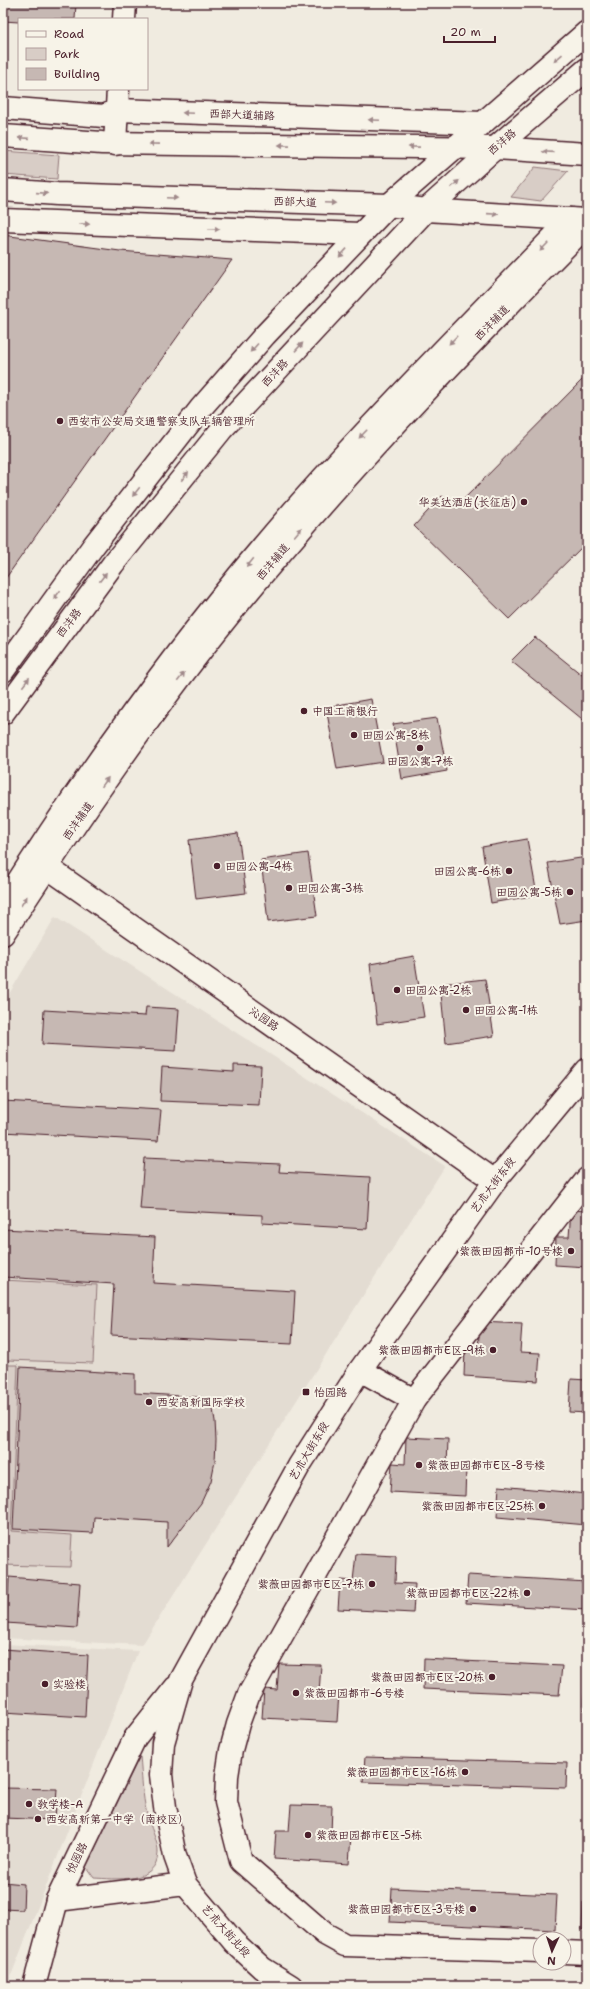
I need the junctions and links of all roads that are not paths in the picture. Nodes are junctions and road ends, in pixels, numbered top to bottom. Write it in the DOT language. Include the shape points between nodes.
graph roads {
  1 [pos="112,3"];
  2 [pos="125,3"];
  3 [pos="111,18"];
  4 [pos="124,18"];
  5 [pos="587,32"];
  6 [pos="587,69"];
  7 [pos="106,90"];
  8 [pos="118,90"];
  9 [pos="3,108"];
  10 [pos="110,113"];
  11 [pos="483,123"];
  12 [pos="3,136"];
  13 [pos="108,143"];
  14 [pos="454,147"];
  15 [pos="495,148"];
  16 [pos="587,154"];
  17 [pos="3,190"];
  18 [pos="389,204"];
  19 [pos="426,210"];
  20 [pos="3,220"];
  21 [pos="582,221"];
  22 [pos="360,234"];
  23 [pos="564,249"];
  24 [pos="587,250"];
  25 [pos="3,671"];
  26 [pos="3,713"];
  27 [pos="40,862"];
  28 [pos="3,905"];
  29 [pos="3,934"];
  30 [pos="587,1070"];
  31 [pos="587,1179"];
  32 [pos="495,1181"];
  33 [pos="360,1370"];
  34 [pos="414,1400"];
  35 [pos="181,1680"];
  36 [pos="185,1884"];
  37 [pos="57,1900"];
  38 [pos="532,1951"];
  39 [pos="572,1952"];
  40 [pos="587,1953"];
  41 [pos="34,1986"];
  42 [pos="291,1986"];
  1 -- 3 [label="main road"];
  2 -- 4 [label="main road"];
  5 -- 11 [label="main road, one-way"];
  6 -- 15 [label="main road, 西沣路"];
  7 -- 10 [label="main road"];
  8 -- 10 [label="main road"];
  9 -- 10 [label="main road, 西部大道辅路"];
  11 -- 10 [label="main road, 西部大道辅路, one-way"];
  10 -- 13 [label="main road"];
  11 -- 14 [label="main road"];
  13 -- 12 [label="main road, one-way"];
  14 -- 13 [label="main road, one-way"];
  14 -- 15 [label="main road"];
  14 -- 18 [label="main road"];
  16 -- 15 [label="main road, one-way"];
  19 -- 15 [label="main road, 西沣路, one-way"];
  17 -- 18 [label="main road, 西部大道, one-way" via="57,194"];
  18 -- 19 [label="main road, 西部大道"];
  18 -- 22 [label="main road"];
  19 -- 21 [label="main road, 西部大道, one-way"];
  26 -- 19 [label="main road, 西沣路, one-way" via="113,564 222,429"];
  20 -- 22 [label="main road, one-way"];
  21 -- 23 [label="main road, 西沣辅道"];
  21 -- 27 [label="main road, 西沣辅道, one-way" via="354,444 256,555 152,688 96,766"];
  22 -- 25 [label="main road, one-way" via="201,408 94,545"];
  23 -- 24 [label="main road"];
  27 -- 23 [label="main road, 西沣辅道, one-way" via="241,600 317,510 391,428"];
  27 -- 28 [label="main road, 西沣辅道"];
  29 -- 27 [label="main road, 西沣辅道, one-way"];
  27 -- 32 [label="main road, 沁园路"];
  30 -- 32 [label="main road, 艺术大街东段"];
  31 -- 34 [label="main road"];
  32 -- 33 [label="main road, 艺术大街东段"];
  33 -- 34 [label="main road"];
  33 -- 35 [label="main road, 艺术大街东段" via="299,1466"];
  34 -- 38 [label="main road" via="249,1694 231,1750 226,1802 241,1861 325,1934 345,1945"];
  35 -- 36 [label="main road, 艺术大街东段" via="163,1743 161,1775 174,1849"];
  35 -- 37 [label="main road, 悦园路" via="135,1738"];
  36 -- 37 [label="main road"];
  36 -- 42 [label="main road, 艺术大街北段" via="234,1942 262,1968"];
  37 -- 41 [label="main road, 悦园路"];
  39 -- 40 [label="main road"];
}
